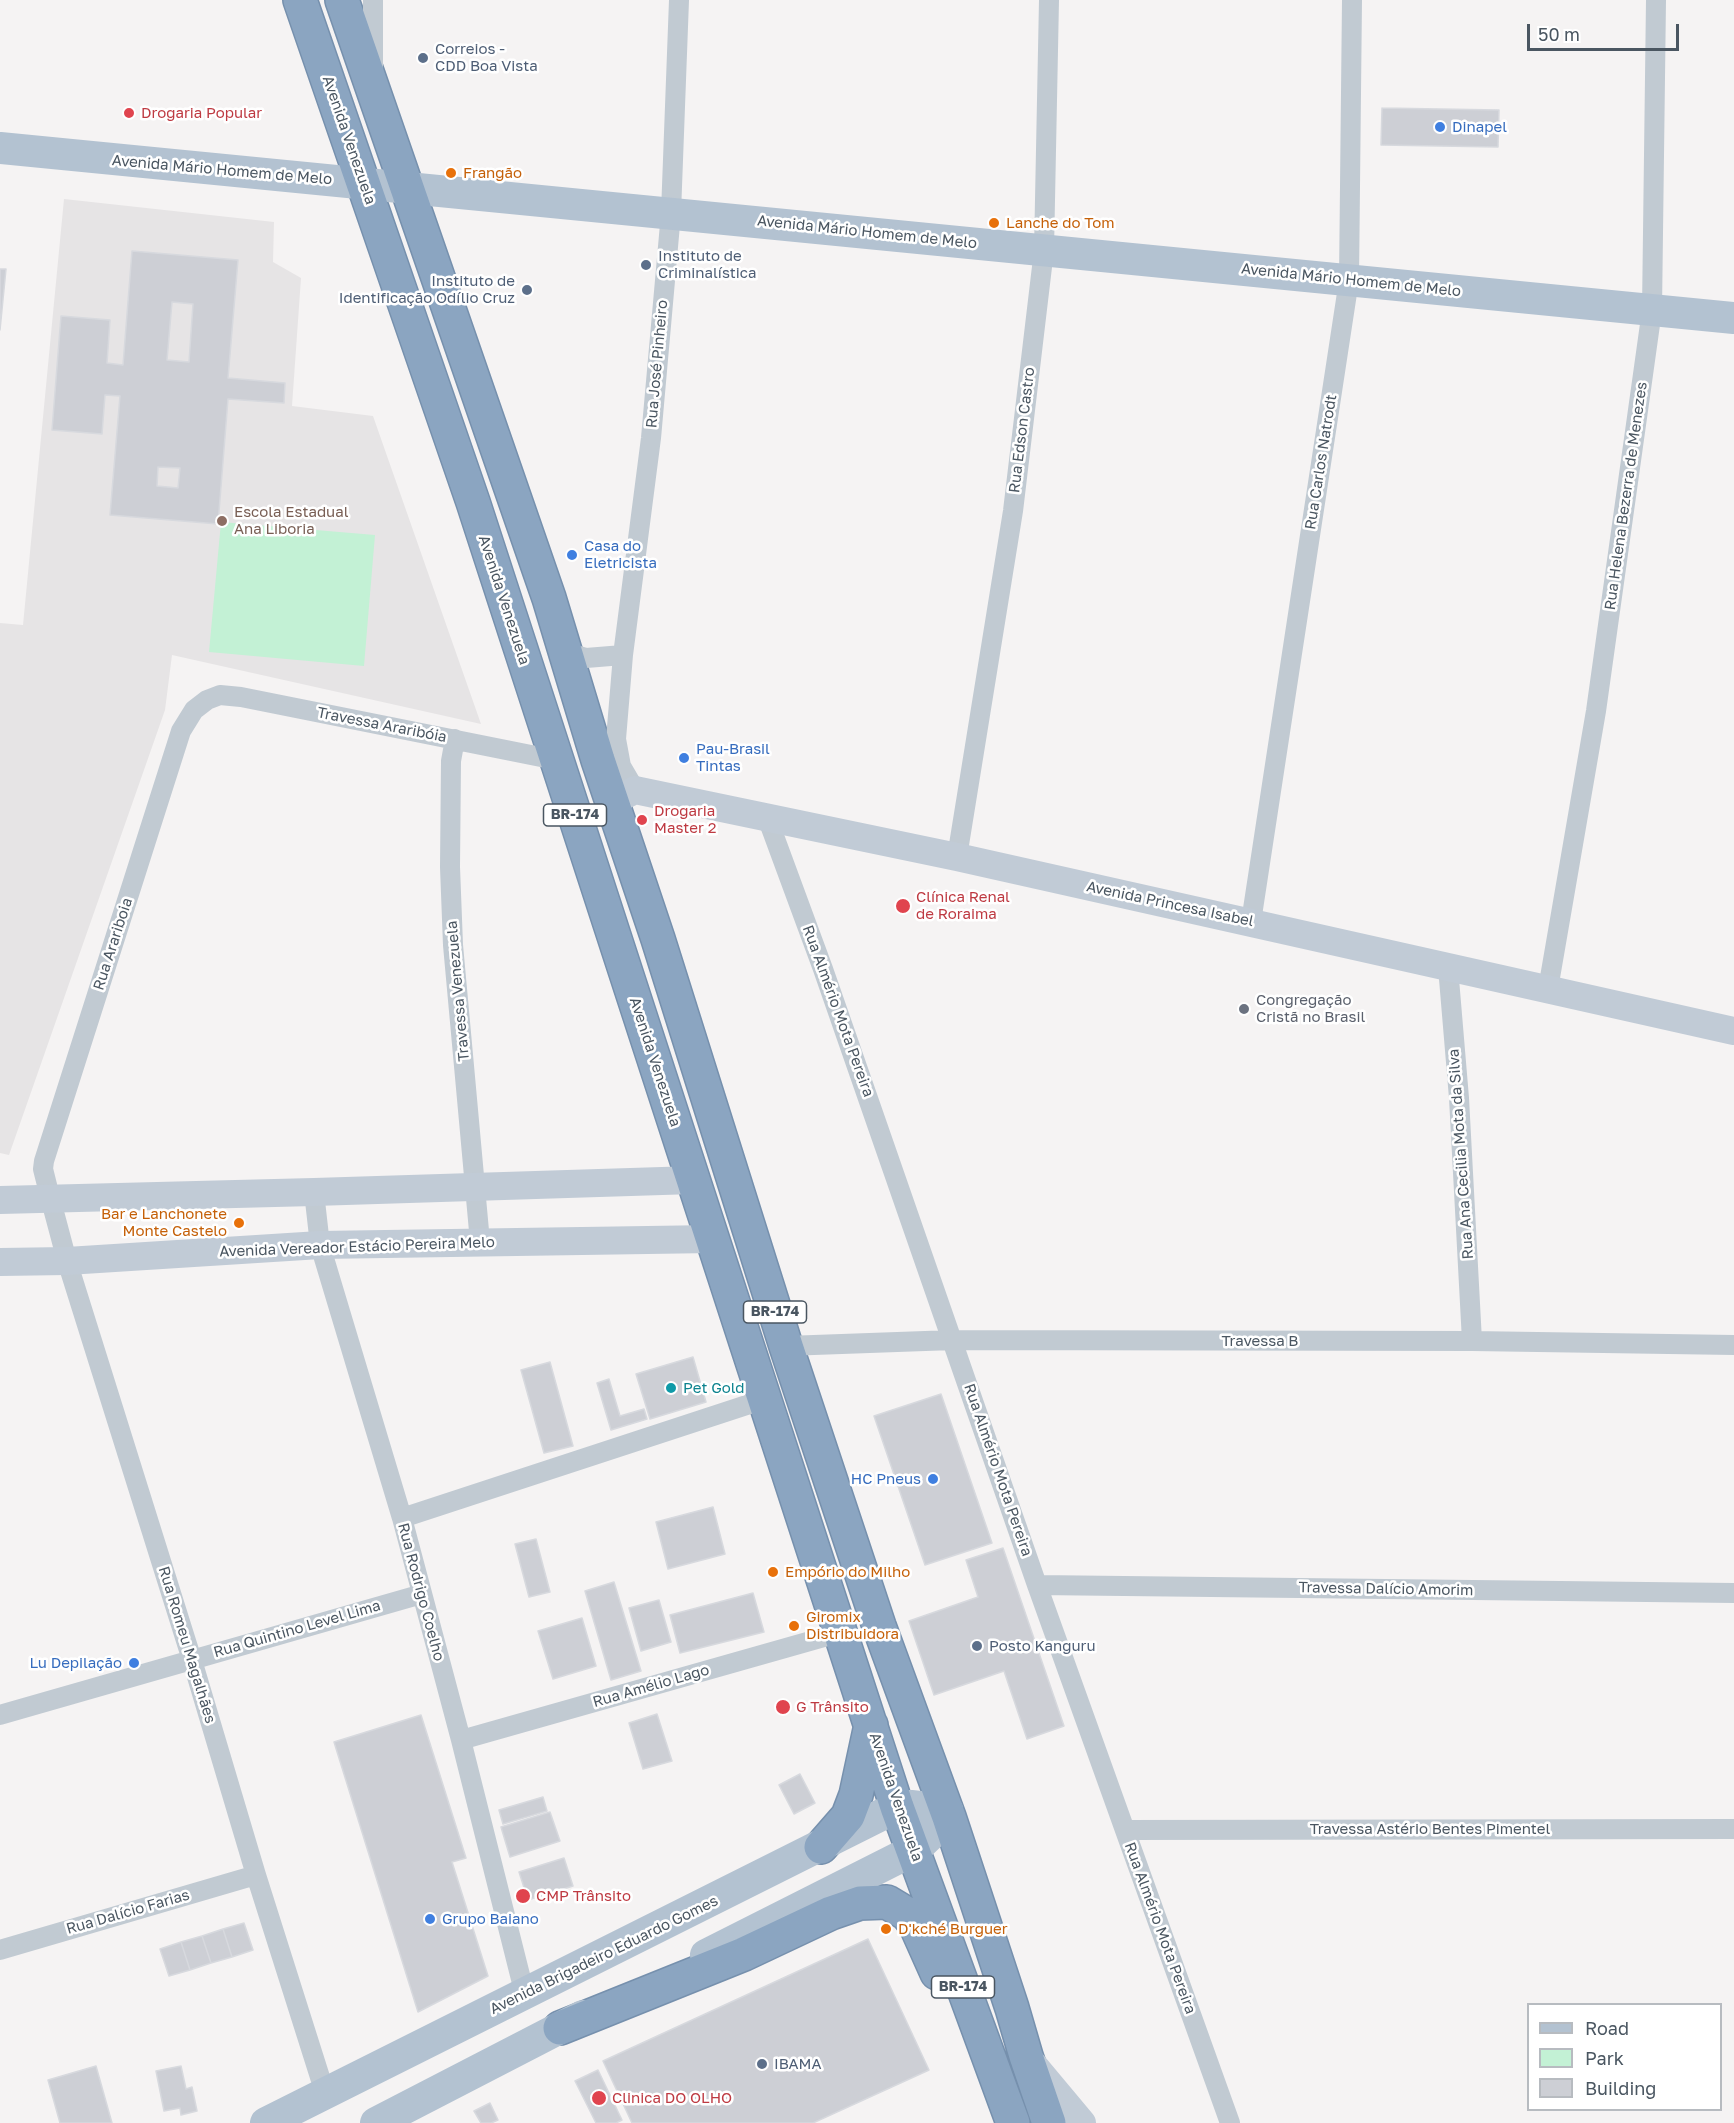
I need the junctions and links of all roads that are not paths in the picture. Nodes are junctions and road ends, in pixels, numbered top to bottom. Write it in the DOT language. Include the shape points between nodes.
graph roads {
  1 [pos="300,0"];
  2 [pos="342,0"];
  3 [pos="373,0"];
  4 [pos="679,0"];
  5 [pos="1049,0"];
  6 [pos="1352,0"];
  7 [pos="1656,0"];
  8 [pos="373,92"];
  9 [pos="0,148"];
  10 [pos="365,183"];
  11 [pos="407,187"];
  12 [pos="671,213"];
  13 [pos="1044,250"];
  14 [pos="1349,280"];
  15 [pos="1652,310"];
  16 [pos="1734,318"];
  17 [pos="518,508"];
  18 [pos="477,518"];
  19 [pos="566,652"];
  20 [pos="623,655"];
  21 [pos="207,700"];
  22 [pos="455,739"];
  23 [pos="556,760"];
  24 [pos="625,800"];
  25 [pos="767,817"];
  26 [pos="957,857"];
  27 [pos="1251,922"];
  28 [pos="615,939"];
  29 [pos="658,939"];
  30 [pos="1448,967"];
  31 [pos="1548,988"];
  32 [pos="1734,1031"];
  33 [pos="694,1180"];
  34 [pos="475,1186"];
  35 [pos="314,1192"];
  36 [pos="19,1196"];
  37 [pos="713,1239"];
  38 [pos="480,1242"];
  39 [pos="320,1245"];
  40 [pos="67,1261"];
  41 [pos="0,1262"];
  42 [pos="953,1340"];
  43 [pos="1472,1341"];
  44 [pos="1734,1345"];
  45 [pos="786,1346"];
  46 [pos="765,1399"];
  47 [pos="402,1518"];
  48 [pos="1037,1584"];
  49 [pos="1734,1593"];
  50 [pos="422,1594"];
  51 [pos="842,1632"];
  52 [pos="192,1660"];
  53 [pos="0,1715"];
  54 [pos="871,1723"];
  55 [pos="461,1740"];
  56 [pos="897,1807"];
  57 [pos="948,1813"];
  58 [pos="1734,1828"];
  59 [pos="1125,1830"];
  60 [pos="821,1847"];
  61 [pos="914,1851"];
  62 [pos="256,1875"];
  63 [pos="0,1950"];
  64 [pos="525,1995"];
  65 [pos="560,2028"];
  66 [pos="1026,2056"];
  67 [pos="325,2093"];
  68 [pos="266,2123"];
  69 [pos="376,2123"];
  70 [pos="1002,2123"];
  71 [pos="1013,2123"];
  72 [pos="1049,2123"];
  73 [pos="1082,2123"];
  74 [pos="1230,2123"];
  1 -- 10 [label="highway, Avenida Venezuela / BR-174"];
  2 -- 8 [label="highway, BR-174"];
  3 -- 8 [label="street"];
  4 -- 12 [label="street, Rua José Pinheiro"];
  5 -- 13 [label="street, Rua Edson Castro"];
  6 -- 14 [label="street, Rua Carlos Natrodt"];
  7 -- 15 [label="street, Rua Helena Bezerra de Menezes"];
  8 -- 11 [label="highway, BR-174"];
  9 -- 10 [label="main road, Avenida Mário Homem de Melo"];
  10 -- 11 [label="main road, Avenida Mário Homem de Melo"];
  10 -- 18 [label="highway, Avenida Venezuela / BR-174"];
  11 -- 12 [label="main road, Avenida Mário Homem de Melo"];
  11 -- 17 [label="highway, BR-174"];
  12 -- 13 [label="main road, Avenida Mário Homem de Melo"];
  12 -- 20 [label="street, Rua José Pinheiro" via="651,438"];
  13 -- 14 [label="main road, Avenida Mário Homem de Melo"];
  13 -- 26 [label="street, Rua Edson Castro" via="1013,511"];
  14 -- 15 [label="main road, Avenida Mário Homem de Melo"];
  14 -- 27 [label="street, Rua Carlos Natrodt"];
  15 -- 16 [label="main road, Avenida Mário Homem de Melo"];
  15 -- 31 [label="street, Rua Helena Bezerra de Menezes" via="1596,711"];
  17 -- 18 [label="highway" via="502,486 485,480 474,487"];
  17 -- 19 [label="highway, BR-174"];
  18 -- 23 [label="highway, Avenida Venezuela / BR-174"];
  19 -- 20 [label="street" via="586,658"];
  19 -- 24 [label="highway, BR-174"];
  20 -- 24 [label="street, Rua José Pinheiro" via="616,739"];
  21 -- 22 [label="street, Travessa Araribóia" via="220,695 241,697"];
  21 -- 36 [label="street, Rua Arariboia" via="194,710 181,731 43,1169"];
  22 -- 23 [label="street, Travessa Araribóia"];
  22 -- 34 [label="street, Travessa Venezuela" via="451,761 453,945"];
  23 -- 28 [label="highway, Avenida Venezuela / BR-174"];
  24 -- 25 [label="street, Avenida Princesa Isabel"];
  24 -- 29 [label="highway, BR-174"];
  25 -- 26 [label="street, Avenida Princesa Isabel"];
  25 -- 42 [label="street, Rua Almério Mota Pereira"];
  26 -- 27 [label="street, Avenida Princesa Isabel"];
  27 -- 30 [label="street, Avenida Princesa Isabel"];
  28 -- 29 [label="highway" via="628,958 642,961 652,956"];
  28 -- 33 [label="highway, Avenida Venezuela / BR-174"];
  29 -- 45 [label="highway, BR-174"];
  30 -- 31 [label="street, Avenida Princesa Isabel"];
  30 -- 43 [label="street, Rua Ana Cecilia Mota da Silva"];
  31 -- 32 [label="street, Avenida Princesa Isabel"];
  33 -- 34 [label="street"];
  33 -- 37 [label="highway, Avenida Venezuela / BR-174"];
  34 -- 35 [label="street"];
  34 -- 38 [label="street, Travessa Venezuela"];
  35 -- 36 [label="street"];
  35 -- 39 [label="street, Rua Rodrigo Coelho"];
  36 -- 40 [label="street, Rua Romeu Magalhães"];
  37 -- 38 [label="street, Avenida Vereador Estácio Pereira Melo"];
  37 -- 46 [label="highway, Avenida Venezuela / BR-174"];
  38 -- 39 [label="street, Avenida Vereador Estácio Pereira Melo"];
  39 -- 40 [label="street, Avenida Vereador Estácio Pereira Melo"];
  39 -- 47 [label="street, Rua Rodrigo Coelho"];
  40 -- 41 [label="street, Avenida Vereador Estácio Pereira Melo"];
  40 -- 52 [label="street, Rua Romeu Magalhães"];
  42 -- 43 [label="street, Travessa B"];
  42 -- 45 [label="street, Travessa B"];
  42 -- 48 [label="street, Rua Almério Mota Pereira"];
  43 -- 44 [label="street, Travessa B"];
  45 -- 57 [label="highway, BR-174" via="879,1626"];
  46 -- 47 [label="street"];
  46 -- 51 [label="highway, Avenida Venezuela / BR-174"];
  47 -- 50 [label="street, Rua Rodrigo Coelho"];
  48 -- 49 [label="street, Travessa Dalício Amorim"];
  48 -- 59 [label="street, Rua Almério Mota Pereira"];
  50 -- 52 [label="street, Rua Quintino Level Lima"];
  50 -- 55 [label="street, Rua Rodrigo Coelho"];
  51 -- 54 [label="highway, Avenida Venezuela / BR-174"];
  51 -- 55 [label="street, Rua Amélio Lago"];
  52 -- 53 [label="street, Rua Quintino Level Lima"];
  52 -- 62 [label="street, Rua Romeu Magalhães"];
  54 -- 56 [label="highway, Avenida Venezuela / BR-174"];
  54 -- 60 [label="highway" via="848,1816"];
  55 -- 64 [label="street, Rua Rodrigo Coelho"];
  56 -- 57 [label="main road, Avenida Brigadeiro Eduardo Gomes"];
  56 -- 60 [label="main road, Avenida Brigadeiro Eduardo Gomes"];
  56 -- 61 [label="highway, Avenida Venezuela / BR-174"];
  57 -- 61 [label="main road"];
  57 -- 66 [label="highway, BR-174"];
  58 -- 59 [label="street, Travessa Astério Bentes Pimentel"];
  59 -- 74 [label="street, Rua Almério Mota Pereira"];
  60 -- 64 [label="main road, Avenida Brigadeiro Eduardo Gomes"];
  61 -- 65 [label="main road"];
  61 -- 71 [label="highway, Avenida Venezuela / BR-174"];
  62 -- 63 [label="street, Rua Dalício Farias"];
  62 -- 67 [label="street, Rua Romeu Magalhães"];
  64 -- 67 [label="main road, Avenida Brigadeiro Eduardo Gomes"];
  65 -- 69 [label="main road"];
  65 -- 70 [label="highway" via="744,1954 849,1906 887,1902 907,1914 916,1926"];
  66 -- 72 [label="highway, BR-174"];
  66 -- 73 [label="street"];
  67 -- 68 [label="main road, Avenida Brigadeiro Eduardo Gomes"];
}
